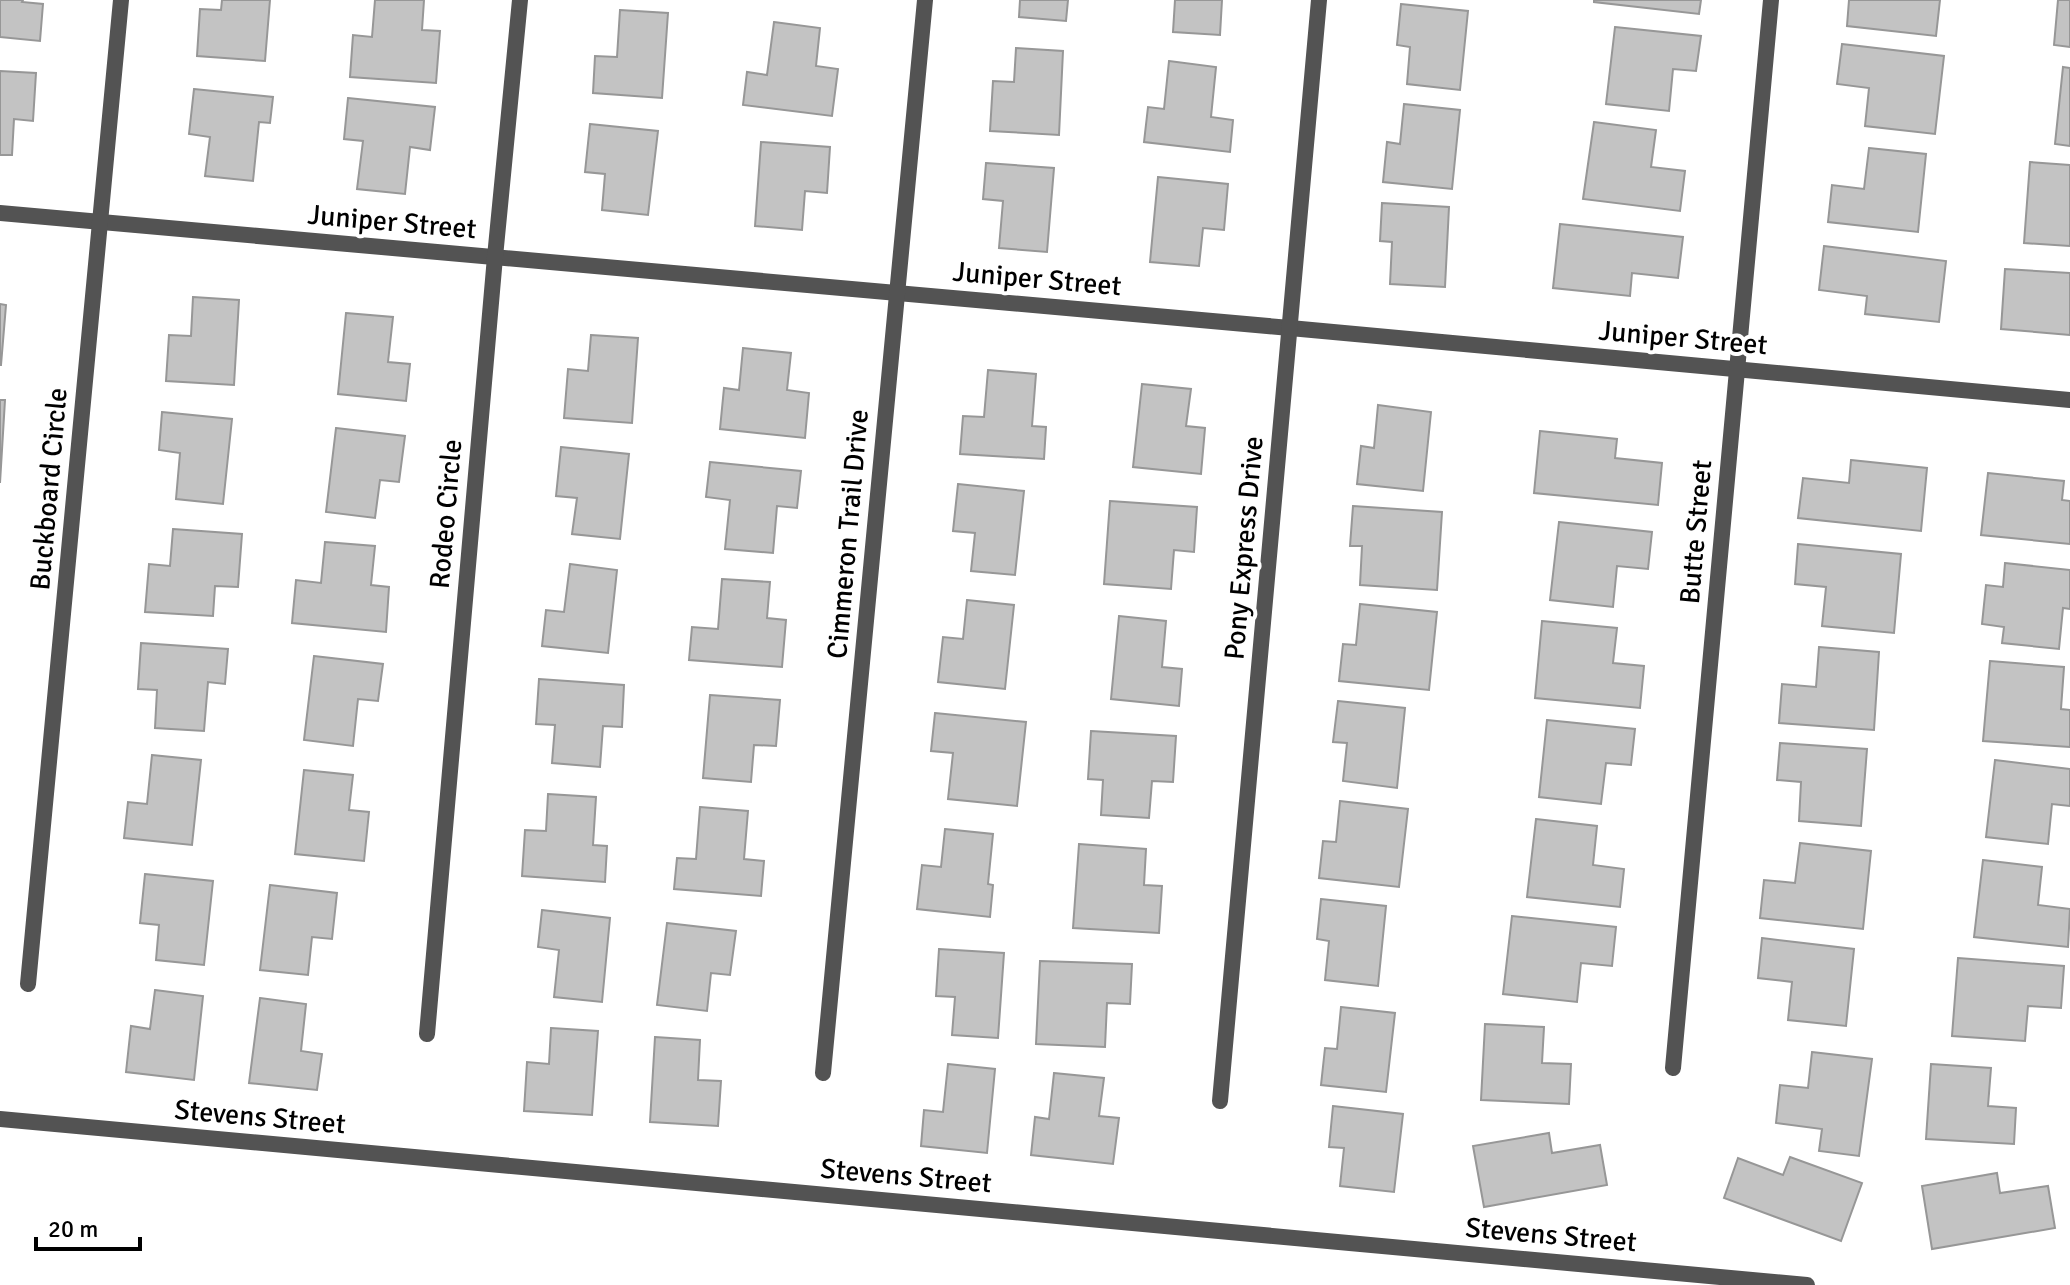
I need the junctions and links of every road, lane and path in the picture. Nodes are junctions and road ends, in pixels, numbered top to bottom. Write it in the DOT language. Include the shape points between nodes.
graph roads {
  1 [pos="121,0"];
  2 [pos="520,0"];
  3 [pos="925,0"];
  4 [pos="1319,0"];
  5 [pos="1771,0"];
  6 [pos="0,213"];
  7 [pos="100,222"];
  8 [pos="495,257"];
  9 [pos="897,293"];
  10 [pos="1290,328"];
  11 [pos="1737,369"];
  12 [pos="2070,400"];
  13 [pos="28,984"];
  14 [pos="427,1034"];
  15 [pos="1673,1068"];
  16 [pos="823,1073"];
  17 [pos="1220,1101"];
  18 [pos="0,1119"];
  19 [pos="1807,1285"];
  1 -- 7 [label="street, Buckboard Circle"];
  2 -- 8 [label="street, Rodeo Circle"];
  3 -- 9 [label="street, Cimmeron Trail Drive"];
  4 -- 10 [label="street, Pony Express Drive"];
  5 -- 11 [label="street, Butte Street"];
  6 -- 7 [label="street, Juniper Street"];
  7 -- 8 [label="street, Juniper Street"];
  7 -- 13 [label="street, Buckboard Circle"];
  8 -- 9 [label="street, Juniper Street"];
  8 -- 14 [label="street, Rodeo Circle"];
  9 -- 10 [label="street, Juniper Street"];
  9 -- 16 [label="street, Cimmeron Trail Drive"];
  10 -- 11 [label="street, Juniper Street"];
  10 -- 17 [label="street, Pony Express Drive"];
  11 -- 12 [label="street, Juniper Street"];
  11 -- 15 [label="street, Butte Street"];
  18 -- 19 [label="street, Stevens Street"];
}
